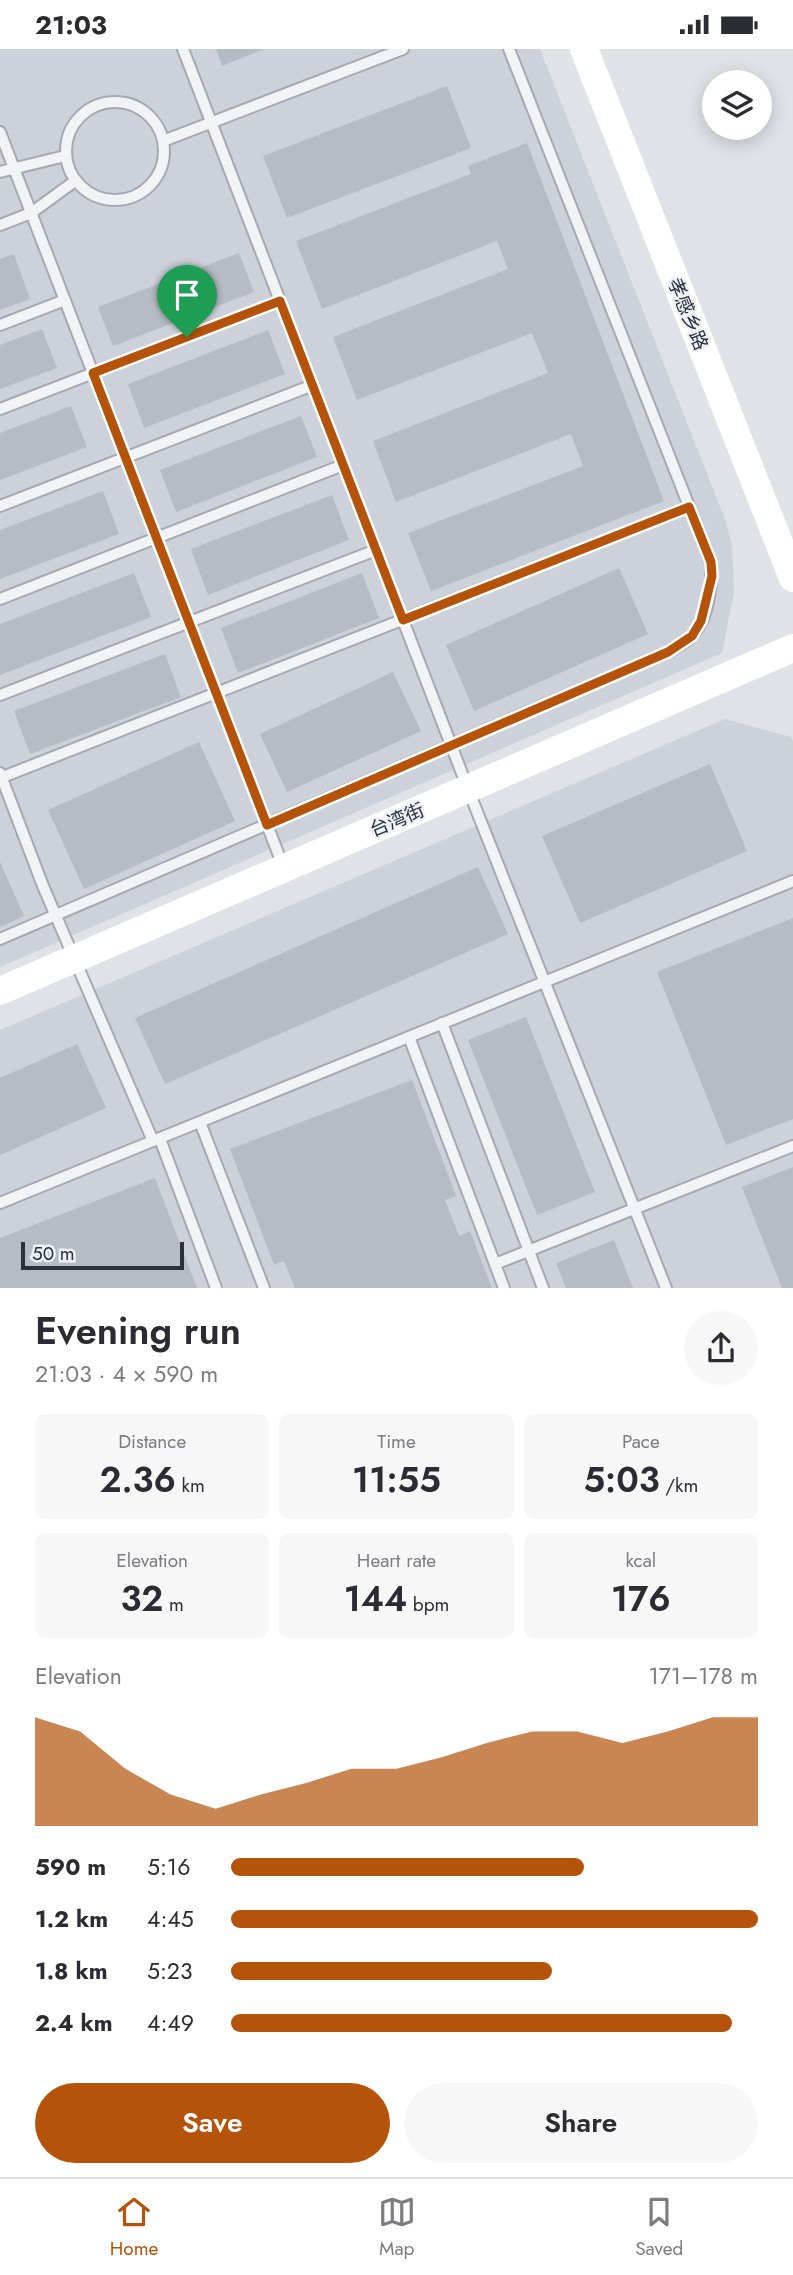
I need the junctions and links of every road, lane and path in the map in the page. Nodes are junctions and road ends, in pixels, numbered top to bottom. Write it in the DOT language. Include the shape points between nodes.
graph roads {
  1 [pos="183,49"];
  2 [pos="402,49"];
  3 [pos="509,49"];
  4 [pos="584,49"];
  5 [pos="211,122"];
  6 [pos="0,132"];
  7 [pos="163,141"];
  8 [pos="65,156"];
  9 [pos="13,167"];
  10 [pos="0,172"];
  11 [pos="75,181"];
  12 [pos="31,213"];
  13 [pos="0,225"];
  14 [pos="65,300"];
  15 [pos="280,301"];
  16 [pos="0,325"];
  17 [pos="93,373"];
  18 [pos="313,385"];
  19 [pos="0,409"];
  20 [pos="125,458"];
  21 [pos="343,465"];
  22 [pos="0,506"];
  23 [pos="689,507"];
  24 [pos="156,538"];
  25 [pos="376,549"];
  26 [pos="793,578"];
  27 [pos="0,599"];
  28 [pos="403,620"];
  29 [pos="189,622"];
  30 [pos="793,648"];
  31 [pos="216,694"];
  32 [pos="0,695"];
  33 [pos="451,745"];
  34 [pos="1,776"];
  35 [pos="468,789"];
  36 [pos="267,825"];
  37 [pos="284,869"];
  38 [pos="793,881"];
  39 [pos="56,915"];
  40 [pos="0,939"];
  41 [pos="75,959"];
  42 [pos="545,982"];
  43 [pos="0,991"];
  44 [pos="442,1023"];
  45 [pos="409,1037"];
  46 [pos="200,1122"];
  47 [pos="156,1140"];
  48 [pos="793,1146"];
  49 [pos="0,1203"];
  50 [pos="635,1209"];
  51 [pos="529,1251"];
  52 [pos="495,1264"];
  53 [pos="216,1288"];
  54 [pos="264,1288"];
  55 [pos="504,1288"];
  56 [pos="543,1288"];
  57 [pos="666,1288"];
  1 -- 5 [label="lane"];
  2 -- 5 [label="lane"];
  3 -- 23 [label="lane"];
  4 -- 26 [label="main road, 孝感乡路"];
  5 -- 7 [label="lane"];
  5 -- 15 [label="lane"];
  6 -- 9 [label="lane"];
  7 -- 8 [label="lane" via="159,128 140,109 127,103 100,104 70,130"];
  7 -- 11 [label="lane" via="162,165 150,187 140,194 105,200"];
  8 -- 9 [label="lane"];
  8 -- 11 [label="lane"];
  9 -- 10 [label="lane"];
  9 -- 12 [label="lane"];
  11 -- 12 [label="lane"];
  12 -- 13 [label="lane"];
  12 -- 14 [label="lane"];
  14 -- 16 [label="lane"];
  14 -- 17 [label="lane"];
  15 -- 17 [label="lane"];
  15 -- 18 [label="lane"];
  17 -- 19 [label="lane"];
  17 -- 20 [label="lane"];
  18 -- 20 [label="lane"];
  18 -- 21 [label="lane"];
  20 -- 22 [label="lane"];
  20 -- 24 [label="lane"];
  21 -- 24 [label="lane"];
  21 -- 25 [label="lane"];
  23 -- 28 [label="lane"];
  23 -- 33 [label="lane" via="712,576 707,605 692,636 668,652"];
  24 -- 27 [label="lane"];
  24 -- 29 [label="lane"];
  25 -- 28 [label="lane"];
  25 -- 29 [label="lane"];
  28 -- 31 [label="lane"];
  28 -- 33 [label="lane"];
  29 -- 31 [label="lane"];
  29 -- 32 [label="lane"];
  30 -- 35 [label="main road, 台湾街"];
  31 -- 34 [label="lane"];
  31 -- 36 [label="lane"];
  33 -- 35 [label="lane"];
  33 -- 36 [label="lane"];
  34 -- 39 [label="lane"];
  35 -- 37 [label="main road, 台湾街"];
  35 -- 42 [label="lane"];
  36 -- 37 [label="lane"];
  36 -- 39 [label="lane"];
  37 -- 41 [label="main road, 台湾街"];
  38 -- 42 [label="lane"];
  39 -- 40 [label="lane"];
  39 -- 41 [label="lane"];
  41 -- 43 [label="main road, 台湾街"];
  41 -- 47 [label="lane"];
  42 -- 44 [label="lane"];
  42 -- 50 [label="lane"];
  44 -- 45 [label="lane"];
  44 -- 51 [label="lane"];
  45 -- 46 [label="lane"];
  45 -- 52 [label="lane"];
  46 -- 47 [label="lane"];
  46 -- 54 [label="lane"];
  47 -- 49 [label="lane"];
  47 -- 53 [label="lane"];
  48 -- 50 [label="lane"];
  50 -- 51 [label="lane"];
  50 -- 57 [label="lane"];
  51 -- 52 [label="lane"];
  51 -- 56 [label="lane"];
  52 -- 55 [label="lane"];
}
